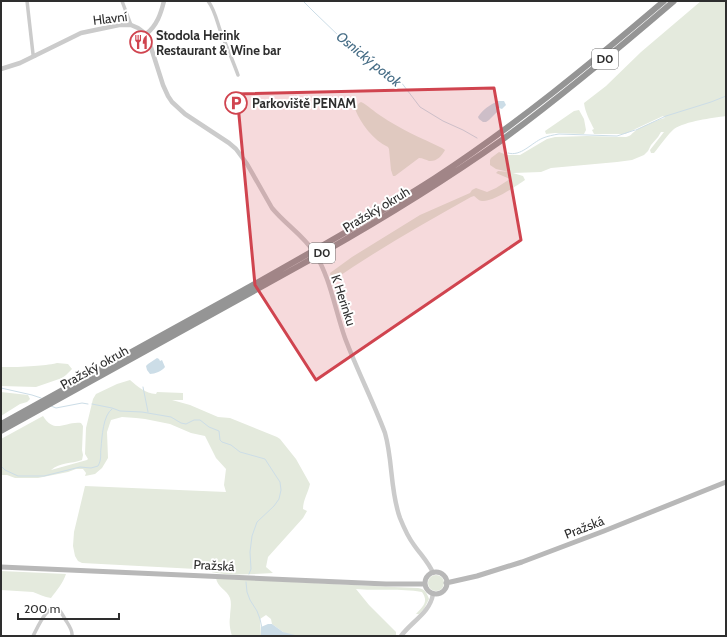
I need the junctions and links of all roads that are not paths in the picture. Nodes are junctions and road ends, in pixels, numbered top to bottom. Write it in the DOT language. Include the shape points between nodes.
graph roads {
  1 [pos="27,1"];
  2 [pos="122,1"];
  3 [pos="164,1"];
  4 [pos="208,1"];
  5 [pos="664,1"];
  6 [pos="674,1"];
  7 [pos="131,24"];
  8 [pos="146,34"];
  9 [pos="35,56"];
  10 [pos="1,69"];
  11 [pos="238,75"];
  12 [pos="89,379"];
  13 [pos="1,424"];
  14 [pos="1,432"];
  15 [pos="726,482"];
  16 [pos="1,567"];
  17 [pos="434,573"];
  18 [pos="446,583"];
  19 [pos="425,584"];
  20 [pos="434,594"];
  21 [pos="33,636"];
  22 [pos="72,636"];
  23 [pos="401,636"];
  1 -- 9 [label="street"];
  2 -- 7 [label="street"];
  3 -- 8 [label="street" via="155,25"];
  4 -- 11 [label="street" via="214,10"];
  5 -- 12 [label="highway, Pražský okruh / D0" via="531,110 459,161 347,232"];
  6 -- 12 [label="highway, Pražský okruh / D0" via="590,72 501,140 403,206"];
  7 -- 8 [label="street, Hlavní"];
  7 -- 9 [label="street, Hlavní" via="81,33"];
  8 -- 17 [label="street, K Herinku" via="163,85 172,102 236,149 272,208 315,254 323,269 346,340 384,432 398,511 407,534"];
  9 -- 10 [label="street, Hlavní"];
  12 -- 13 [label="highway, Pražský okruh / D0"];
  12 -- 14 [label="highway, Pražský okruh / D0"];
  15 -- 18 [label="main road, Pražská" via="522,562"];
  16 -- 19 [label="main road, Pražská"];
  17 -- 18 [label="main road" via="442,575"];
  17 -- 19 [label="main road" via="427,577"];
  18 -- 20 [label="main road, Pražská" via="443,591"];
  19 -- 20 [label="main road" via="427,590"];
  20 -- 23 [label="street" via="426,610"];
  21 -- 22 [label="street" via="47,611 54,607 63,616"];
}
